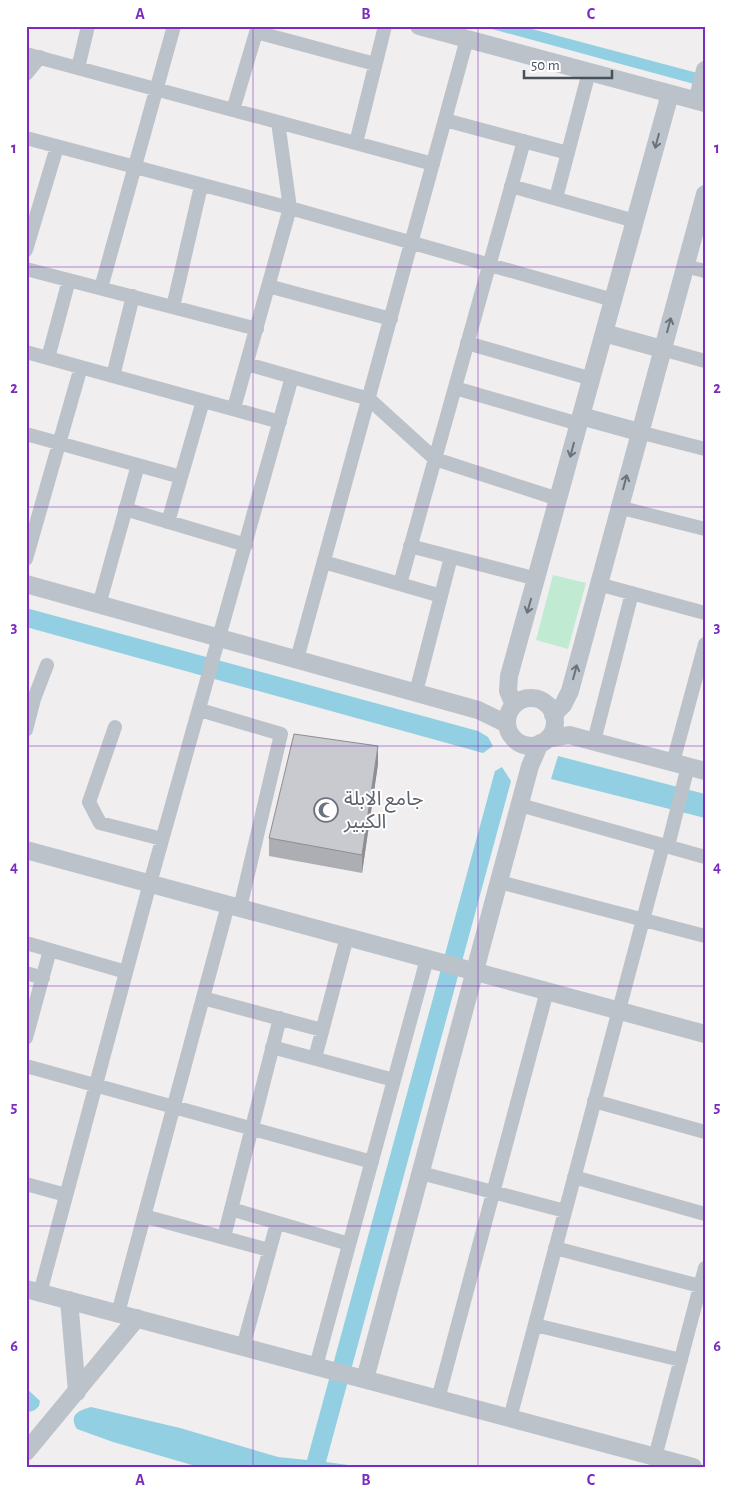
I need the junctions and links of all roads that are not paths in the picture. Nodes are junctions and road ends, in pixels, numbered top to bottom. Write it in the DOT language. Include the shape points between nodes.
graph roads {
  1 [pos="88,26"];
  2 [pos="174,26"];
  3 [pos="385,26"];
  4 [pos="419,26"];
  5 [pos="257,29"];
  6 [pos="467,39"];
  7 [pos="33,56"];
  8 [pos="375,64"];
  9 [pos="78,68"];
  10 [pos="705,70"];
  11 [pos="589,72"];
  12 [pos="26,74"];
  13 [pos="156,89"];
  14 [pos="670,94"];
  15 [pos="701,102"];
  16 [pos="233,110"];
  17 [pos="445,120"];
  18 [pos="278,122"];
  19 [pos="26,138"];
  20 [pos="524,141"];
  21 [pos="356,143"];
  22 [pos="57,146"];
  23 [pos="568,153"];
  24 [pos="433,164"];
  25 [pos="134,168"];
  26 [pos="201,186"];
  27 [pos="511,186"];
  28 [pos="705,194"];
  29 [pos="556,198"];
  30 [pos="290,208"];
  31 [pos="635,221"];
  32 [pos="411,244"];
  33 [pos="26,250"];
  34 [pos="489,265"];
  35 [pos="685,266"];
  36 [pos="26,268"];
  37 [pos="705,272"];
  38 [pos="69,280"];
  39 [pos="268,286"];
  40 [pos="101,288"];
  41 [pos="133,296"];
  42 [pos="614,300"];
  43 [pos="173,307"];
  44 [pos="390,319"];
  45 [pos="257,329"];
  46 [pos="604,333"];
  47 [pos="467,343"];
  48 [pos="662,349"];
  49 [pos="26,352"];
  50 [pos="48,358"];
  51 [pos="705,361"];
  52 [pos="247,364"];
  53 [pos="80,367"];
  54 [pos="113,376"];
  55 [pos="292,377"];
  56 [pos="592,379"];
  57 [pos="455,388"];
  58 [pos="368,399"];
  59 [pos="203,401"];
  60 [pos="234,408"];
  61 [pos="580,420"];
  62 [pos="280,422"];
  63 [pos="639,432"];
  64 [pos="26,434"];
  65 [pos="59,443"];
  66 [pos="705,449"];
  67 [pos="435,459"];
  68 [pos="138,465"];
  69 [pos="181,477"];
  70 [pos="558,499"];
  71 [pos="618,507"];
  72 [pos="125,509"];
  73 [pos="168,522"];
  74 [pos="705,529"];
  75 [pos="246,545"];
  76 [pos="410,546"];
  77 [pos="451,557"];
  78 [pos="26,559"];
  79 [pos="324,562"];
  80 [pos="536,579"];
  81 [pos="26,584"];
  82 [pos="400,584"];
  83 [pos="598,584"];
  84 [pos="632,593"];
  85 [pos="441,596"];
  86 [pos="99,605"];
  87 [pos="705,613"];
  88 [pos="220,638"];
  89 [pos="705,644"];
  90 [pos="297,659"];
  91 [pos="47,665"];
  92 [pos="416,692"];
  93 [pos="200,710"];
  94 [pos="510,713"];
  95 [pos="554,717"];
  96 [pos="115,727"];
  97 [pos="26,730"];
  98 [pos="569,735"];
  99 [pos="543,741"];
  100 [pos="594,741"];
  101 [pos="518,742"];
  102 [pos="530,766"];
  103 [pos="689,766"];
  104 [pos="520,805"];
  105 [pos="162,840"];
  106 [pos="665,846"];
  107 [pos="27,853"];
  108 [pos="705,856"];
  109 [pos="499,882"];
  110 [pos="150,884"];
  111 [pos="234,906"];
  112 [pos="643,920"];
  113 [pos="705,936"];
  114 [pos="347,937"];
  115 [pos="26,943"];
  116 [pos="50,950"];
  117 [pos="427,959"];
  118 [pos="126,972"];
  119 [pos="475,972"];
  120 [pos="26,973"];
  121 [pos="43,978"];
  122 [pos="547,992"];
  123 [pos="203,998"];
  124 [pos="618,1011"];
  125 [pos="280,1018"];
  126 [pos="322,1030"];
  127 [pos="705,1034"];
  128 [pos="26,1038"];
  129 [pos="272,1047"];
  130 [pos="315,1058"];
  131 [pos="26,1066"];
  132 [pos="394,1080"];
  133 [pos="96,1086"];
  134 [pos="594,1102"];
  135 [pos="173,1107"];
  136 [pos="251,1129"];
  137 [pos="705,1132"];
  138 [pos="372,1162"];
  139 [pos="421,1173"];
  140 [pos="574,1177"];
  141 [pos="26,1184"];
  142 [pos="493,1192"];
  143 [pos="66,1194"];
  144 [pos="231,1209"];
  145 [pos="565,1211"];
  146 [pos="705,1214"];
  147 [pos="144,1216"];
  148 [pos="277,1223"];
  149 [pos="224,1237"];
  150 [pos="349,1244"];
  151 [pos="555,1248"];
  152 [pos="270,1250"];
  153 [pos="705,1268"];
  154 [pos="700,1286"];
  155 [pos="33,1291"];
  156 [pos="69,1300"];
  157 [pos="118,1313"];
  158 [pos="137,1318"];
  159 [pos="535,1325"];
  160 [pos="243,1347"];
  161 [pos="681,1360"];
  162 [pos="316,1366"];
  163 [pos="365,1379"];
  164 [pos="77,1392"];
  165 [pos="438,1399"];
  166 [pos="510,1418"];
  167 [pos="26,1452"];
  168 [pos="655,1457"];
  169 [pos="693,1467"];
  1 -- 9 [label="street"];
  2 -- 13 [label="street"];
  3 -- 8 [label="street"];
  4 -- 6 [label="street"];
  5 -- 8 [label="street"];
  5 -- 16 [label="street"];
  6 -- 11 [label="street"];
  6 -- 17 [label="street"];
  7 -- 9 [label="street"];
  7 -- 12 [label="street"];
  8 -- 21 [label="street"];
  9 -- 13 [label="street"];
  10 -- 15 [label="street"];
  11 -- 14 [label="street"];
  11 -- 23 [label="street"];
  13 -- 16 [label="street"];
  13 -- 25 [label="street"];
  14 -- 15 [label="street"];
  14 -- 31 [label="street, one-way"];
  16 -- 18 [label="street"];
  17 -- 20 [label="street"];
  17 -- 24 [label="street"];
  18 -- 21 [label="street"];
  18 -- 30 [label="street"];
  19 -- 22 [label="street"];
  20 -- 23 [label="street"];
  20 -- 27 [label="street"];
  21 -- 24 [label="street"];
  22 -- 25 [label="street"];
  22 -- 33 [label="street"];
  23 -- 29 [label="street"];
  24 -- 32 [label="street"];
  25 -- 26 [label="street"];
  25 -- 40 [label="street"];
  26 -- 30 [label="street"];
  26 -- 43 [label="street"];
  27 -- 29 [label="street"];
  27 -- 34 [label="street"];
  28 -- 35 [label="street"];
  29 -- 31 [label="street"];
  30 -- 32 [label="street"];
  30 -- 39 [label="street"];
  31 -- 42 [label="street"];
  32 -- 34 [label="street"];
  32 -- 44 [label="street"];
  34 -- 42 [label="street"];
  34 -- 47 [label="street"];
  35 -- 37 [label="street"];
  48 -- 35 [label="street, one-way"];
  36 -- 38 [label="street"];
  38 -- 40 [label="street"];
  38 -- 50 [label="street"];
  39 -- 44 [label="street"];
  39 -- 45 [label="street"];
  40 -- 41 [label="street"];
  41 -- 43 [label="street"];
  41 -- 54 [label="street"];
  42 -- 46 [label="street"];
  43 -- 45 [label="street"];
  44 -- 58 [label="street"];
  45 -- 52 [label="street"];
  46 -- 48 [label="street"];
  46 -- 56 [label="street"];
  47 -- 56 [label="street"];
  47 -- 57 [label="street"];
  48 -- 51 [label="street"];
  48 -- 63 [label="street"];
  49 -- 50 [label="street"];
  50 -- 53 [label="street"];
  52 -- 55 [label="street"];
  52 -- 60 [label="street"];
  53 -- 54 [label="street"];
  53 -- 65 [label="street"];
  54 -- 59 [label="street"];
  55 -- 58 [label="street"];
  55 -- 62 [label="street"];
  56 -- 61 [label="street"];
  57 -- 61 [label="street"];
  57 -- 67 [label="street"];
  58 -- 67 [label="street"];
  58 -- 79 [label="street"];
  59 -- 60 [label="street"];
  59 -- 69 [label="street"];
  60 -- 62 [label="street"];
  61 -- 63 [label="street"];
  61 -- 70 [label="street, one-way"];
  62 -- 75 [label="street"];
  63 -- 66 [label="street"];
  71 -- 63 [label="street, one-way"];
  64 -- 65 [label="street"];
  65 -- 68 [label="street"];
  65 -- 78 [label="street"];
  67 -- 70 [label="street"];
  67 -- 76 [label="street"];
  68 -- 69 [label="street"];
  68 -- 72 [label="street"];
  69 -- 73 [label="street"];
  70 -- 80 [label="street"];
  71 -- 74 [label="street"];
  71 -- 83 [label="street"];
  72 -- 73 [label="street"];
  72 -- 86 [label="street"];
  73 -- 75 [label="street"];
  75 -- 88 [label="street"];
  76 -- 77 [label="street"];
  76 -- 82 [label="street"];
  77 -- 80 [label="street"];
  77 -- 85 [label="street"];
  79 -- 82 [label="street"];
  79 -- 90 [label="street"];
  80 -- 94 [label="street, one-way" via="509,676"];
  81 -- 86 [label="street"];
  82 -- 85 [label="street"];
  83 -- 84 [label="street"];
  95 -- 83 [label="street, one-way" via="570,691"];
  84 -- 87 [label="street"];
  84 -- 100 [label="street"];
  85 -- 92 [label="street"];
  86 -- 88 [label="street"];
  88 -- 90 [label="street"];
  88 -- 93 [label="street"];
  89 -- 103 [label="street"];
  90 -- 92 [label="street"];
  91 -- 97 [label="street"];
  92 -- 94 [label="street" via="478,710"];
  93 -- 105 [label="street"];
  93 -- 111 [label="street" via="280,734"];
  94 -- 95 [label="street" via="526,699 540,700"];
  94 -- 101 [label="street" via="510,734"];
  95 -- 98 [label="street"];
  95 -- 99 [label="street" via="551,734"];
  96 -- 105 [label="street" via="89,802 100,823"];
  98 -- 99 [label="street"];
  98 -- 100 [label="street"];
  99 -- 101 [label="street" via="533,745"];
  99 -- 102 [label="street"];
  100 -- 103 [label="street"];
  101 -- 102 [label="street"];
  102 -- 104 [label="street"];
  103 -- 106 [label="street"];
  104 -- 106 [label="street"];
  104 -- 109 [label="street"];
  105 -- 110 [label="street"];
  106 -- 108 [label="street"];
  106 -- 112 [label="street"];
  107 -- 110 [label="street"];
  109 -- 112 [label="street"];
  109 -- 119 [label="street"];
  110 -- 111 [label="street"];
  110 -- 118 [label="street"];
  111 -- 114 [label="street"];
  111 -- 123 [label="street"];
  112 -- 113 [label="street"];
  112 -- 124 [label="street"];
  114 -- 117 [label="street"];
  114 -- 126 [label="street"];
  115 -- 116 [label="street"];
  116 -- 118 [label="street"];
  116 -- 121 [label="street"];
  117 -- 119 [label="street"];
  117 -- 132 [label="street"];
  118 -- 133 [label="street"];
  119 -- 122 [label="street"];
  119 -- 139 [label="street"];
  120 -- 121 [label="street"];
  121 -- 128 [label="street"];
  122 -- 124 [label="street"];
  122 -- 142 [label="street"];
  123 -- 125 [label="street"];
  123 -- 135 [label="street"];
  124 -- 127 [label="street"];
  124 -- 134 [label="street"];
  125 -- 126 [label="street"];
  125 -- 129 [label="street"];
  126 -- 130 [label="street"];
  129 -- 130 [label="street"];
  129 -- 136 [label="street"];
  130 -- 132 [label="street"];
  131 -- 133 [label="street"];
  132 -- 138 [label="street"];
  133 -- 135 [label="street"];
  133 -- 143 [label="street"];
  134 -- 137 [label="street"];
  134 -- 140 [label="street"];
  135 -- 136 [label="street"];
  135 -- 147 [label="street"];
  136 -- 138 [label="street"];
  136 -- 144 [label="street"];
  138 -- 150 [label="street"];
  139 -- 142 [label="street"];
  139 -- 163 [label="street"];
  140 -- 145 [label="street"];
  140 -- 146 [label="street"];
  141 -- 143 [label="street"];
  142 -- 145 [label="street"];
  142 -- 165 [label="street"];
  143 -- 155 [label="street"];
  144 -- 148 [label="street"];
  144 -- 149 [label="street"];
  145 -- 151 [label="street"];
  147 -- 149 [label="street"];
  147 -- 157 [label="street"];
  148 -- 150 [label="street"];
  148 -- 152 [label="street"];
  149 -- 152 [label="street"];
  150 -- 162 [label="street"];
  151 -- 154 [label="street"];
  151 -- 159 [label="street"];
  152 -- 160 [label="street"];
  153 -- 154 [label="street"];
  154 -- 161 [label="street"];
  155 -- 156 [label="street"];
  156 -- 157 [label="street"];
  156 -- 164 [label="street"];
  157 -- 158 [label="street"];
  158 -- 160 [label="street"];
  158 -- 164 [label="street"];
  159 -- 161 [label="street"];
  159 -- 166 [label="street"];
  160 -- 162 [label="street"];
  161 -- 168 [label="street"];
  162 -- 163 [label="street"];
  163 -- 165 [label="street"];
  164 -- 167 [label="street"];
  165 -- 166 [label="street"];
  166 -- 168 [label="street"];
  168 -- 169 [label="street"];
}
